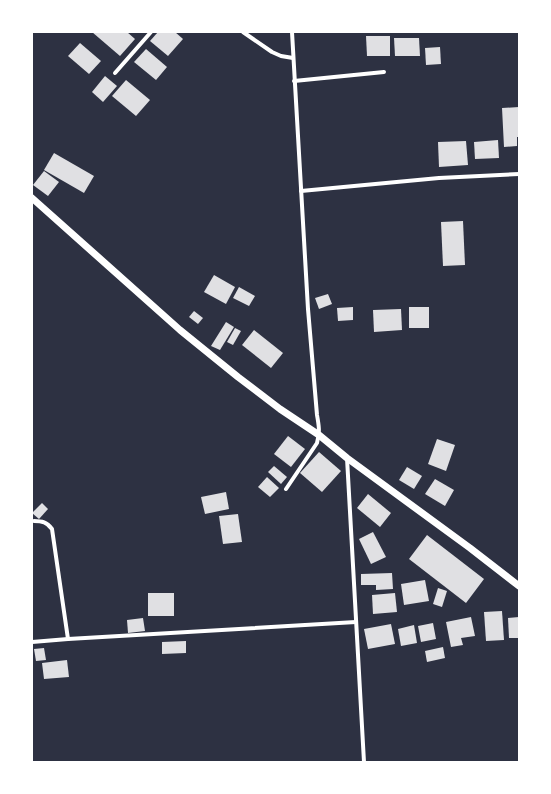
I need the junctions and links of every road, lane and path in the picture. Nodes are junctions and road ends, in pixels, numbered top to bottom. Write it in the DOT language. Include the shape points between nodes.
graph roads {
  1 [pos="151,32"];
  2 [pos="243,32"];
  3 [pos="292,32"];
  4 [pos="293,58"];
  5 [pos="384,72"];
  6 [pos="115,73"];
  7 [pos="294,81"];
  8 [pos="519,174"];
  9 [pos="301,191"];
  10 [pos="32,198"];
  11 [pos="319,436"];
  12 [pos="347,458"];
  13 [pos="286,489"];
  14 [pos="34,521"];
  15 [pos="519,586"];
  16 [pos="356,622"];
  17 [pos="68,639"];
  18 [pos="32,642"];
  19 [pos="364,762"];
  1 -- 6 [label="street"];
  2 -- 4 [label="street" via="272,52"];
  3 -- 4 [label="street"];
  4 -- 7 [label="street"];
  5 -- 7 [label="street"];
  7 -- 9 [label="street"];
  8 -- 9 [label="street" via="439,178"];
  9 -- 11 [label="street"];
  10 -- 11 [label="street" via="192,339 262,396"];
  11 -- 12 [label="street"];
  11 -- 13 [label="street" via="317,443"];
  12 -- 15 [label="street"];
  12 -- 16 [label="street"];
  14 -- 17 [label="street" via="45,522 52,529"];
  16 -- 17 [label="street"];
  16 -- 19 [label="street"];
  17 -- 18 [label="street"];
}
